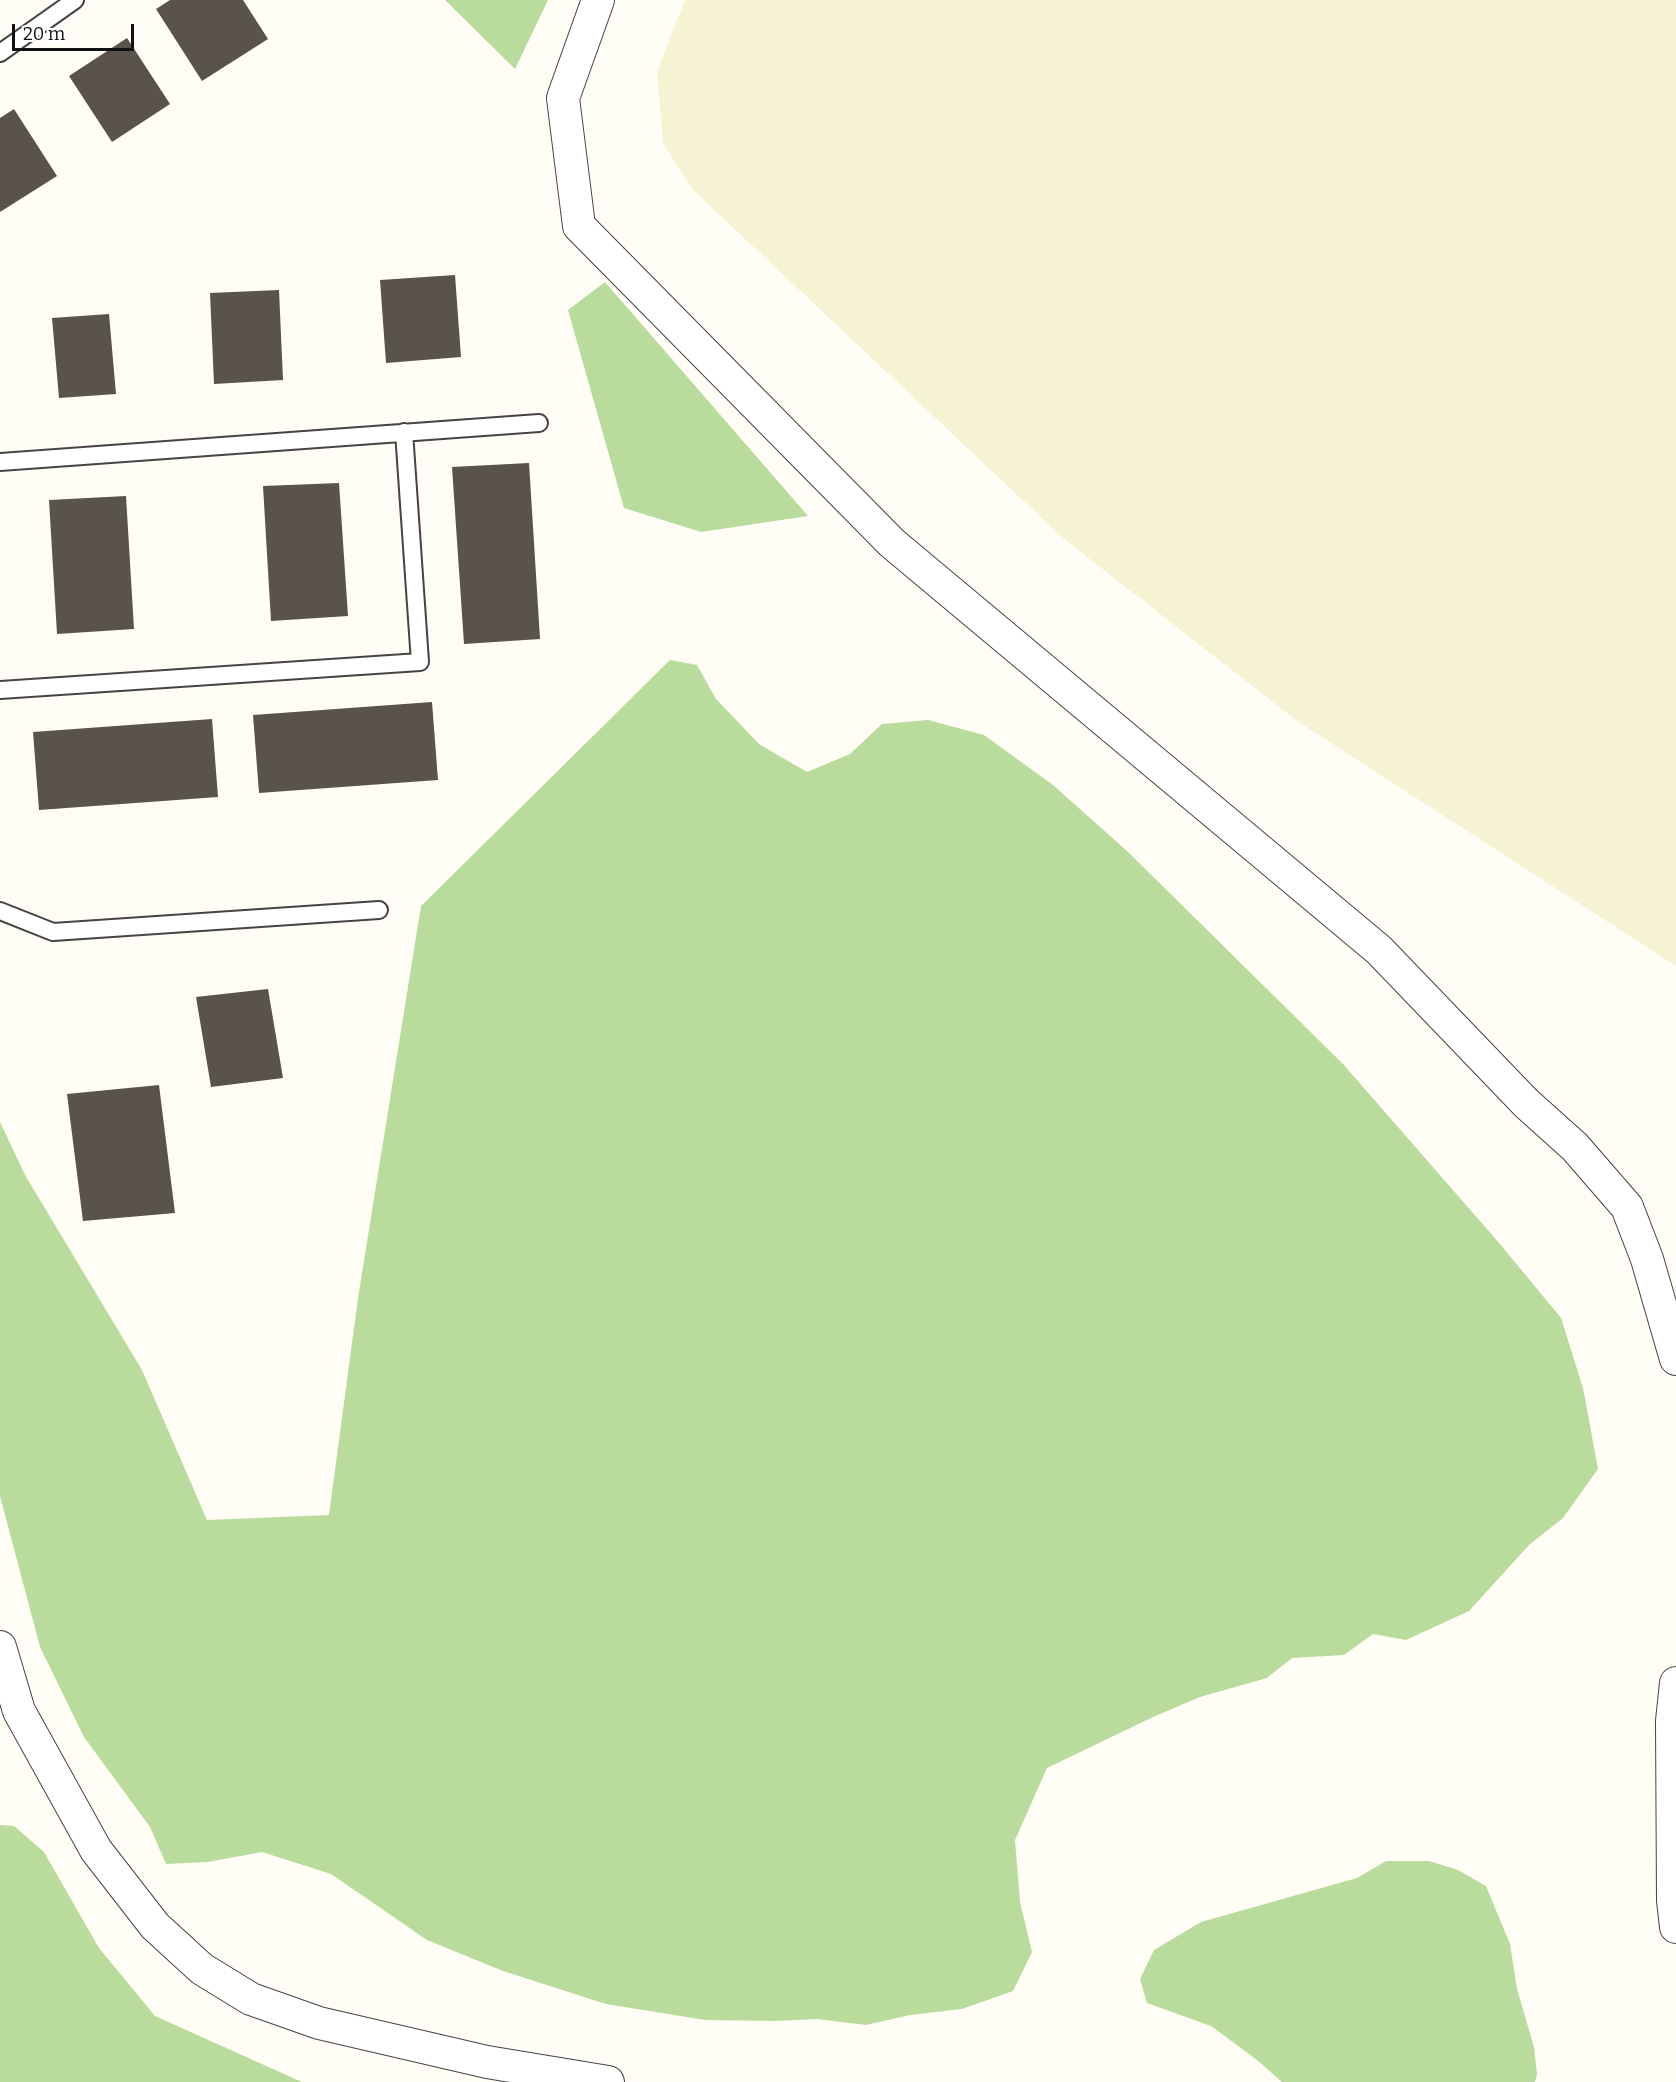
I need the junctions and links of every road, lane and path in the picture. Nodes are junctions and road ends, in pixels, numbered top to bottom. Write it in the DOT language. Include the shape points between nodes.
graph roads {
  1 [pos="75,0"];
  2 [pos="598,0"];
  3 [pos="0,52"];
  4 [pos="539,423"];
  5 [pos="404,432"];
  6 [pos="0,462"];
  7 [pos="0,690"];
  8 [pos="379,910"];
  9 [pos="0,911"];
  10 [pos="1676,1359"];
  11 [pos="0,1647"];
  12 [pos="1676,1683"];
  13 [pos="10,1714"];
  14 [pos="1676,1927"];
  15 [pos="608,2082"];
  1 -- 3 [label="lane"];
  2 -- 10 [label="street" via="563,98 579,226 892,543 1380,950 1526,1103 1575,1147 1627,1207 1647,1258"];
  4 -- 5 [label="lane"];
  5 -- 6 [label="lane"];
  5 -- 7 [label="lane" via="420,662"];
  8 -- 9 [label="lane" via="52,932"];
  11 -- 13 [label="street"];
  12 -- 14 [label="street" via="1672,1720"];
  13 -- 15 [label="street" via="96,1850 155,1926 202,1969 251,1999 319,2024 487,2062"];
}
